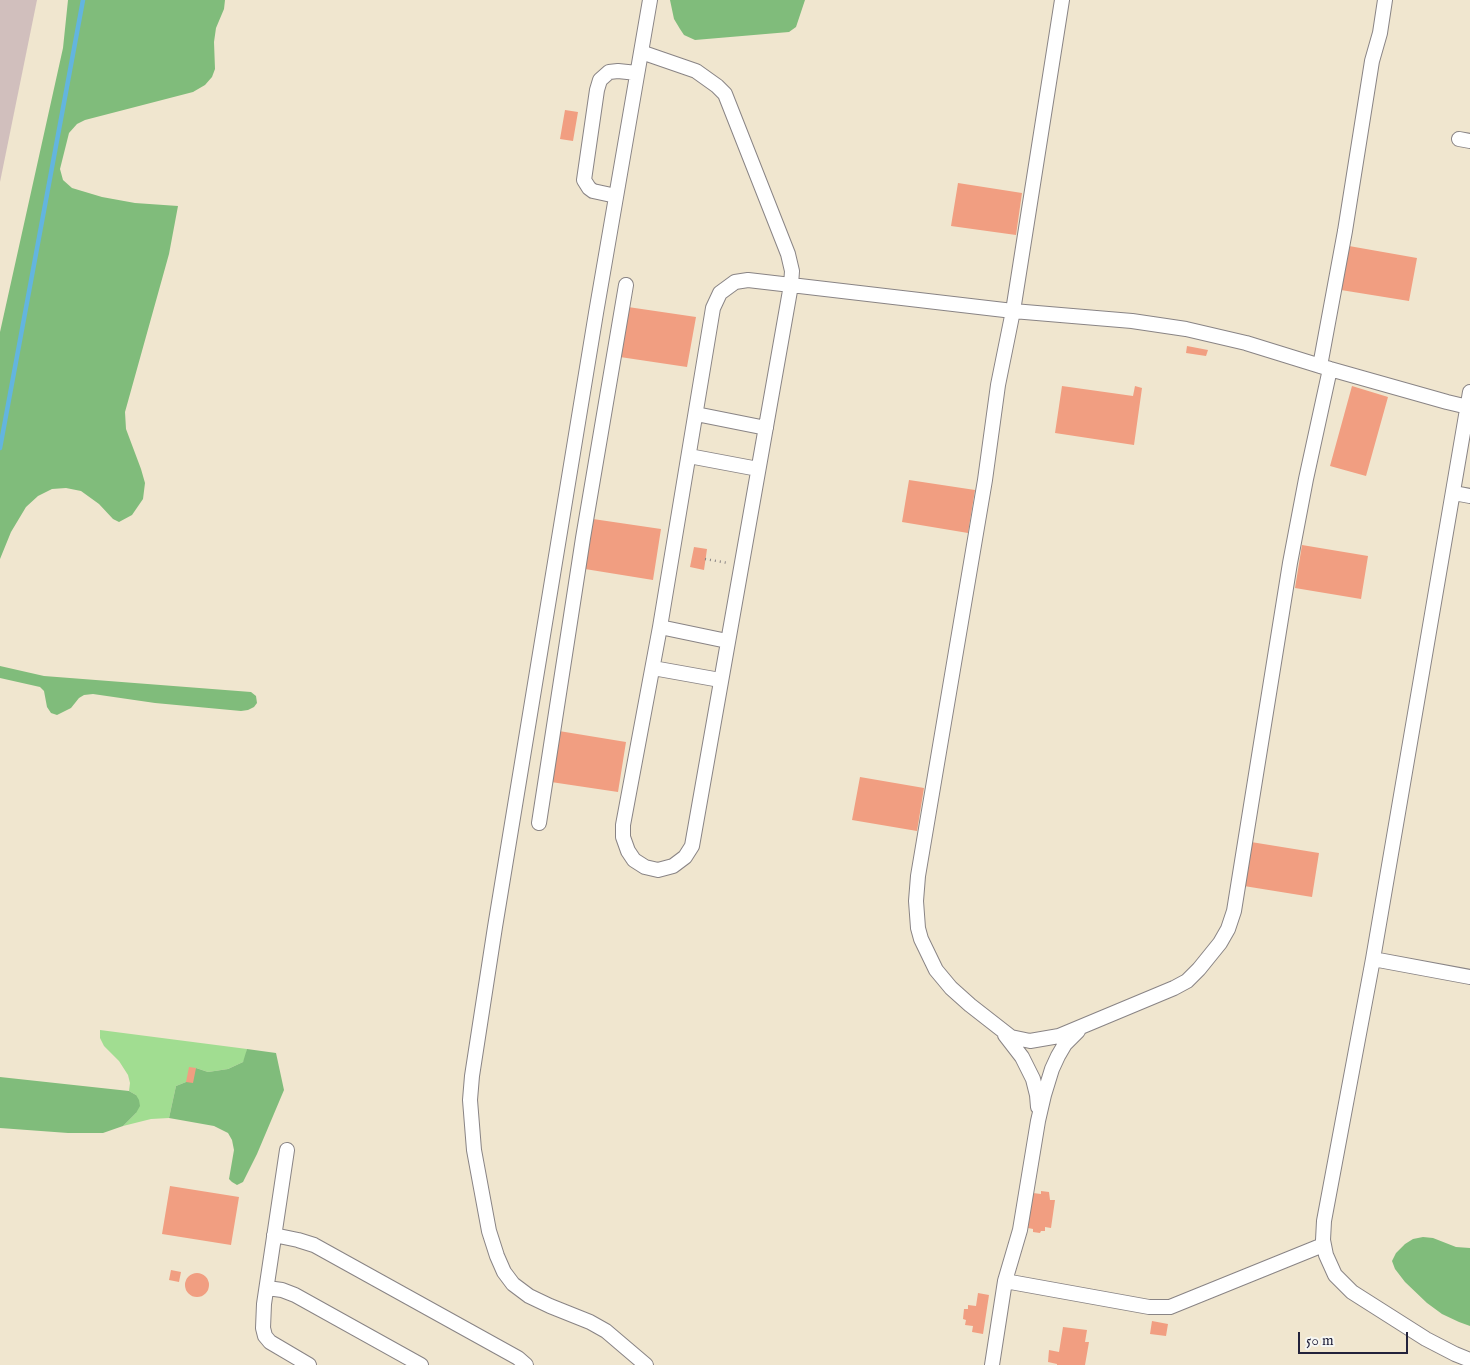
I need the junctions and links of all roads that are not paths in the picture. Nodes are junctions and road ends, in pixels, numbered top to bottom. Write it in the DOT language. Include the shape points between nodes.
graph roads {
  1 [pos="650,0"];
  2 [pos="1062,0"];
  3 [pos="1385,0"];
  4 [pos="641,52"];
  5 [pos="638,73"];
  6 [pos="616,196"];
  7 [pos="791,285"];
  8 [pos="626,286"];
  9 [pos="1013,311"];
  10 [pos="1325,368"];
  11 [pos="1469,401"];
  12 [pos="696,414"];
  13 [pos="766,428"];
  14 [pos="689,456"];
  15 [pos="758,469"];
  16 [pos="1454,493"];
  17 [pos="1470,496"];
  18 [pos="660,627"];
  19 [pos="727,641"];
  20 [pos="652,668"];
  21 [pos="720,680"];
  22 [pos="540,823"];
  23 [pos="1373,959"];
  24 [pos="1470,977"];
  25 [pos="1084,1026"];
  26 [pos="1000,1030"];
  27 [pos="1038,1121"];
  28 [pos="287,1150"];
  29 [pos="274,1235"];
  30 [pos="1323,1245"];
  31 [pos="1005,1281"];
  32 [pos="267,1288"];
  33 [pos="1470,1360"];
  34 [pos="309,1365"];
  35 [pos="421,1365"];
  36 [pos="526,1365"];
  37 [pos="646,1365"];
  38 [pos="992,1365"];
  1 -- 4 [label="lane"];
  2 -- 9 [label="lane"];
  3 -- 10 [label="lane" via="1372,61"];
  4 -- 5 [label="lane"];
  4 -- 7 [label="lane" via="696,71 725,94 791,260"];
  5 -- 6 [label="lane"];
  5 -- 6 [label="lane" via="609,72 600,80 597,90 584,180 593,191"];
  6 -- 37 [label="lane" via="495,927 472,1076 470,1113 490,1231 508,1278 529,1296 606,1331"];
  7 -- 9 [label="lane"];
  7 -- 12 [label="lane" via="742,280 728,285 720,293 713,308"];
  7 -- 13 [label="lane"];
  8 -- 22 [label="lane" via="583,538"];
  9 -- 10 [label="lane" via="1186,329 1246,343"];
  9 -- 26 [label="lane" via="998,385 918,876 916,908 921,939 936,970 964,1001"];
  10 -- 11 [label="lane" via="1447,402"];
  10 -- 25 [label="lane" via="1231,923 1216,948 1187,981"];
  11 -- 16 [label="lane"];
  12 -- 13 [label="lane"];
  12 -- 14 [label="lane"];
  13 -- 15 [label="lane"];
  14 -- 15 [label="lane"];
  14 -- 18 [label="lane"];
  15 -- 19 [label="lane"];
  16 -- 17 [label="lane"];
  16 -- 23 [label="lane"];
  18 -- 19 [label="lane"];
  18 -- 20 [label="lane"];
  19 -- 21 [label="lane"];
  20 -- 21 [label="lane"];
  20 -- 21 [label="lane" via="623,832 631,856 649,869 672,866 690,850"];
  23 -- 24 [label="lane"];
  23 -- 30 [label="lane" via="1324,1221"];
  25 -- 26 [label="lane" via="1035,1041 1015,1039"];
  25 -- 27 [label="lane" via="1069,1039 1058,1056"];
  26 -- 27 [label="lane" via="1017,1050 1033,1079"];
  27 -- 31 [label="lane" via="1020,1230"];
  28 -- 29 [label="lane"];
  29 -- 32 [label="lane"];
  29 -- 36 [label="lane" via="314,1245"];
  30 -- 31 [label="lane" via="1164,1308"];
  30 -- 33 [label="lane" via="1335,1275 1352,1292 1426,1338"];
  31 -- 38 [label="lane"];
  32 -- 34 [label="lane" via="262,1323 265,1336 273,1345"];
  32 -- 35 [label="lane" via="295,1295"];
}
